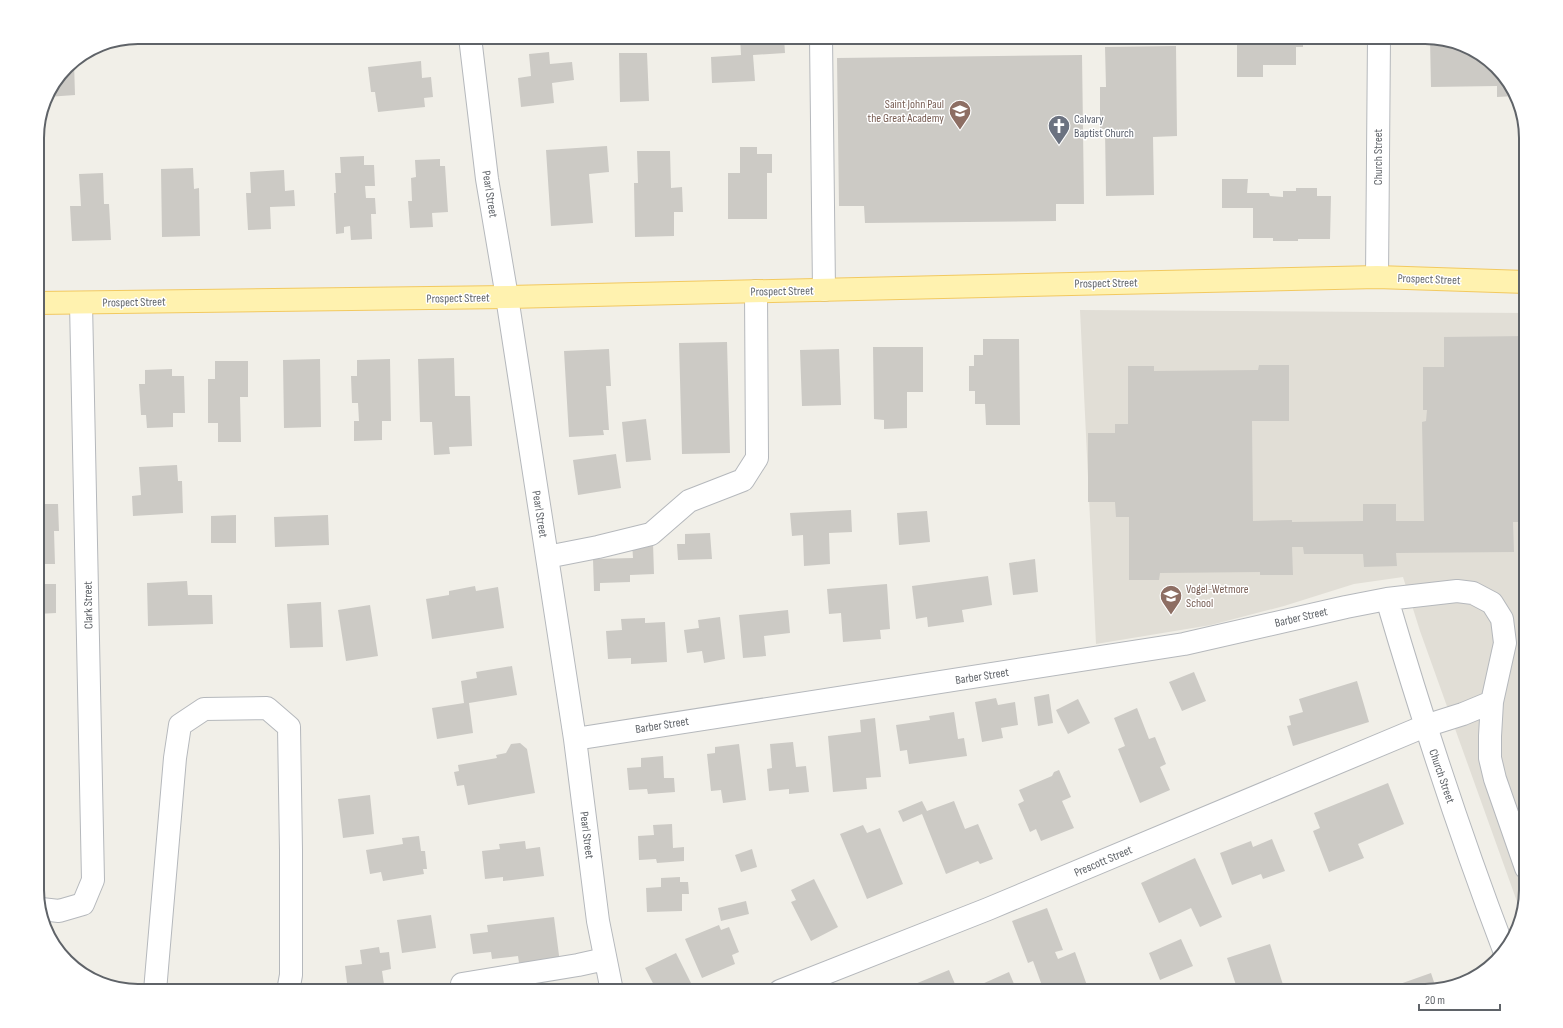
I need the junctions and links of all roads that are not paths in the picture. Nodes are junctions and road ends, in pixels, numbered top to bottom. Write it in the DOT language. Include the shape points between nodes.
graph roads {
  1 [pos="471,44"];
  2 [pos="822,44"];
  3 [pos="1379,44"];
  4 [pos="1377,278"];
  5 [pos="1519,282"];
  6 [pos="824,290"];
  7 [pos="756,291"];
  8 [pos="507,297"];
  9 [pos="44,303"];
  10 [pos="81,303"];
  11 [pos="547,556"];
  12 [pos="1387,599"];
  13 [pos="1492,702"];
  14 [pos="1425,726"];
  15 [pos="575,739"];
  16 [pos="1519,849"];
  17 [pos="47,910"];
  18 [pos="1502,944"];
  19 [pos="606,959"];
  20 [pos="156,984"];
  21 [pos="289,984"];
  22 [pos="462,984"];
  23 [pos="611,984"];
  24 [pos="798,984"];
  1 -- 8 [label="street, Pearl Street" via="487,179"];
  2 -- 6 [label="street"];
  3 -- 4 [label="street, Church Street"];
  4 -- 5 [label="main road, Prospect Street"];
  4 -- 6 [label="main road, Prospect Street"];
  6 -- 7 [label="main road, Prospect Street"];
  7 -- 8 [label="main road, Prospect Street"];
  7 -- 11 [label="street" via="757,458 743,480 689,501 651,534"];
  8 -- 10 [label="main road, Prospect Street"];
  8 -- 11 [label="street, Pearl Street"];
  9 -- 10 [label="main road, Prospect Street"];
  10 -- 17 [label="street, Clark Street" via="94,880 83,904 59,911"];
  11 -- 15 [label="street, Pearl Street"];
  12 -- 13 [label="street, Barber Street" via="1457,592 1473,593 1492,603 1502,619 1505,643"];
  12 -- 14 [label="street, Church Street"];
  12 -- 15 [label="street, Barber Street" via="1184,644"];
  13 -- 14 [label="street, Prescott Street"];
  13 -- 16 [label="street, Barber Street" via="1490,750 1494,779"];
  14 -- 18 [label="street, Church Street" via="1478,883"];
  14 -- 24 [label="street, Prescott Street" via="988,909"];
  15 -- 19 [label="street, Pearl Street" via="598,921"];
  19 -- 22 [label="street"];
  19 -- 23 [label="street, Pearl Street"];
  20 -- 21 [label="street" via="180,725 204,708 267,708 289,727"];
}
